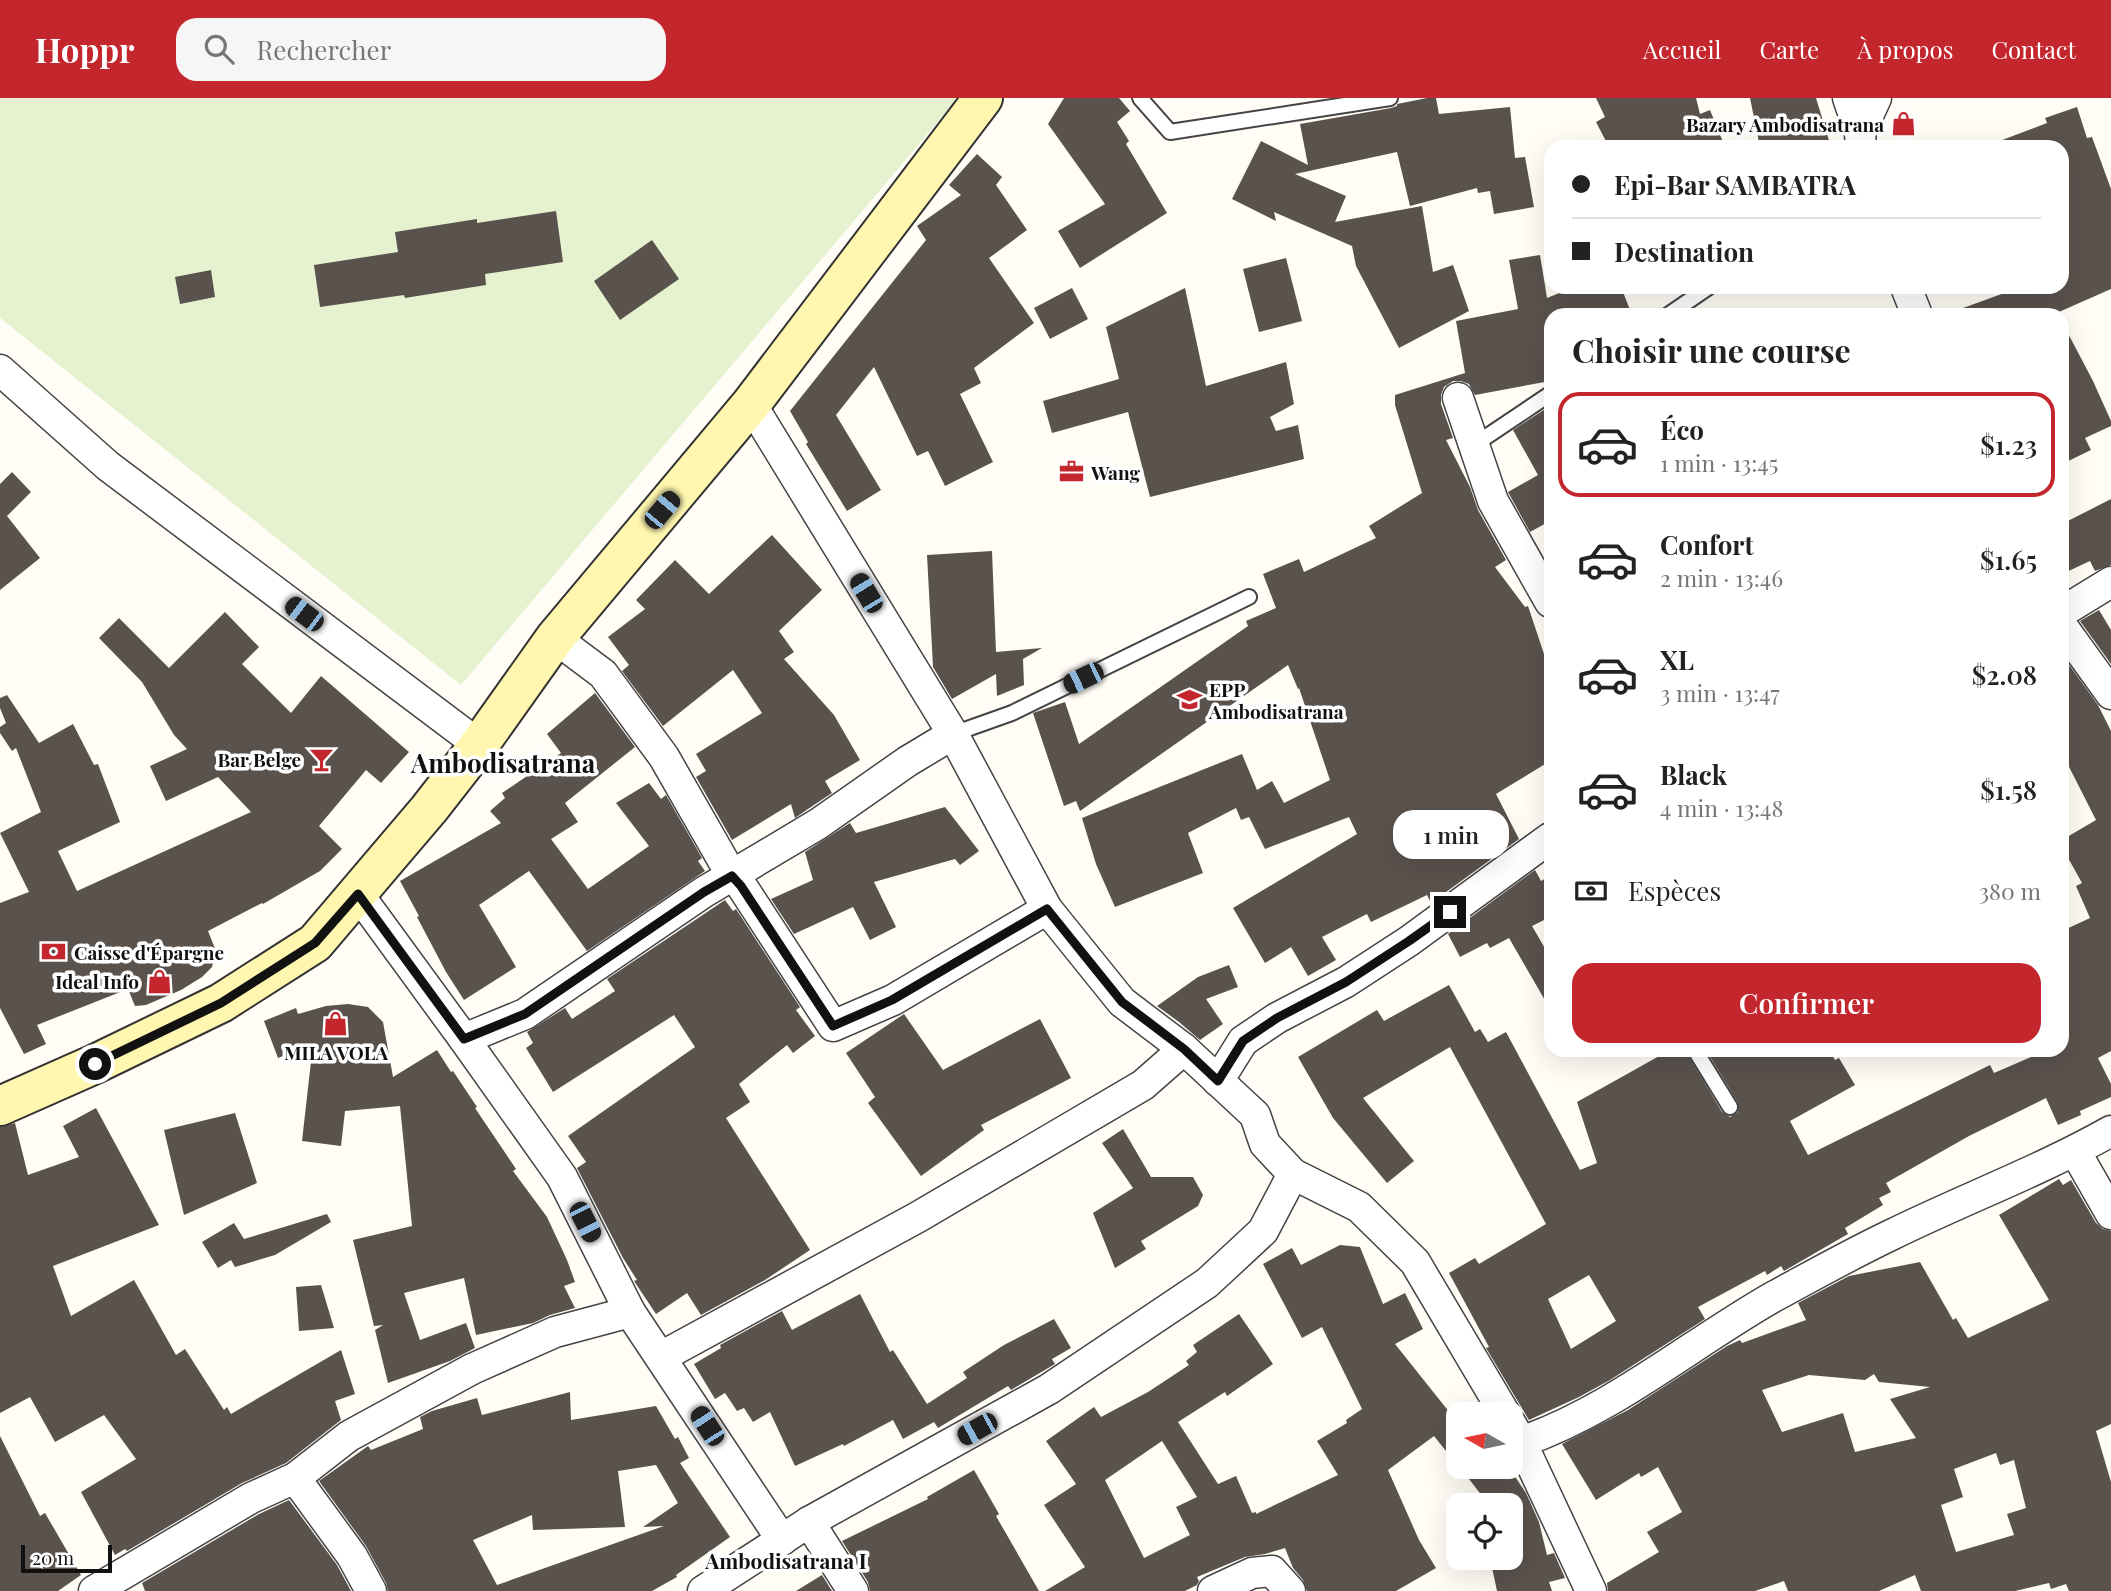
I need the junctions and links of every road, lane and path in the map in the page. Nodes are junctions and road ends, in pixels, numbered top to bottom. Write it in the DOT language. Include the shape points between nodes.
graph roads {
  1 [pos="983,98"];
  2 [pos="1140,98"];
  3 [pos="1390,98"];
  4 [pos="1848,98"];
  5 [pos="1876,98"];
  6 [pos="1861,140"];
  7 [pos="1699,294"];
  8 [pos="1678,308"];
  9 [pos="0,370"];
  10 [pos="1458,398"];
  11 [pos="1544,398"];
  12 [pos="751,404"];
  13 [pos="1474,445"];
  14 [pos="2111,582"];
  15 [pos="1544,591"];
  16 [pos="1249,597"];
  17 [pos="2069,608"];
  18 [pos="2069,636"];
  19 [pos="555,638"];
  20 [pos="2111,694"];
  21 [pos="953,734"];
  22 [pos="479,744"];
  23 [pos="1544,842"];
  24 [pos="732,876"];
  25 [pos="358,894"];
  26 [pos="1047,909"];
  27 [pos="464,1039"];
  28 [pos="1184,1049"];
  29 [pos="1699,1057"];
  30 [pos="1218,1081"];
  31 [pos="0,1106"];
  32 [pos="1730,1107"];
  33 [pos="2111,1131"];
  34 [pos="2075,1151"];
  35 [pos="1293,1174"];
  36 [pos="2111,1214"];
  37 [pos="630,1312"];
  38 [pos="662,1357"];
  39 [pos="1497,1402"];
  40 [pos="1523,1432"];
  41 [pos="1523,1448"];
  42 [pos="295,1478"];
  43 [pos="809,1522"];
  44 [pos="782,1540"];
  45 [pos="94,1591"];
  46 [pos="371,1591"];
  47 [pos="703,1591"];
  48 [pos="853,1591"];
  49 [pos="1213,1591"];
  50 [pos="1290,1591"];
  51 [pos="1591,1591"];
  1 -- 12 [label="main road"];
  2 -- 3 [label="lane" via="1170,132"];
  4 -- 6 [label="street"];
  5 -- 6 [label="street"];
  7 -- 8 [label="lane"];
  9 -- 22 [label="street" via="108,466"];
  10 -- 13 [label="street"];
  11 -- 13 [label="lane"];
  12 -- 19 [label="main road"];
  12 -- 21 [label="street"];
  13 -- 15 [label="street" via="1493,501"];
  14 -- 17 [label="street"];
  16 -- 21 [label="lane" via="1012,713"];
  18 -- 20 [label="street"];
  19 -- 22 [label="main road"];
  19 -- 24 [label="street" via="603,674 664,757"];
  21 -- 24 [label="street"];
  21 -- 26 [label="street"];
  22 -- 25 [label="main road"];
  23 -- 30 [label="street" via="1409,941 1243,1041"];
  24 -- 26 [label="street" via="833,1026 892,1000"];
  24 -- 27 [label="street" via="525,1014"];
  25 -- 27 [label="street"];
  25 -- 31 [label="main road" via="315,943 221,1003"];
  26 -- 28 [label="street" via="1122,1002"];
  27 -- 37 [label="street" via="562,1177"];
  28 -- 30 [label="street"];
  28 -- 38 [label="street" via="1143,1085 918,1217"];
  29 -- 32 [label="lane"];
  30 -- 35 [label="street" via="1255,1115 1265,1144"];
  33 -- 34 [label="street"];
  34 -- 36 [label="street"];
  34 -- 40 [label="street" via="1877,1242 1772,1298 1555,1430"];
  35 -- 39 [label="street" via="1359,1208 1415,1262"];
  35 -- 43 [label="street" via="1263,1231 1207,1283 1049,1389"];
  37 -- 38 [label="street"];
  37 -- 42 [label="street" via="555,1332 472,1370 349,1436"];
  38 -- 44 [label="street"];
  41 -- 51 [label="street"];
  42 -- 45 [label="street" via="251,1498"];
  42 -- 46 [label="street" via="352,1556"];
  43 -- 44 [label="street"];
  43 -- 48 [label="street"];
  44 -- 47 [label="street"];
  49 -- 50 [label="street" via="1252,1573 1272,1571"];
}
